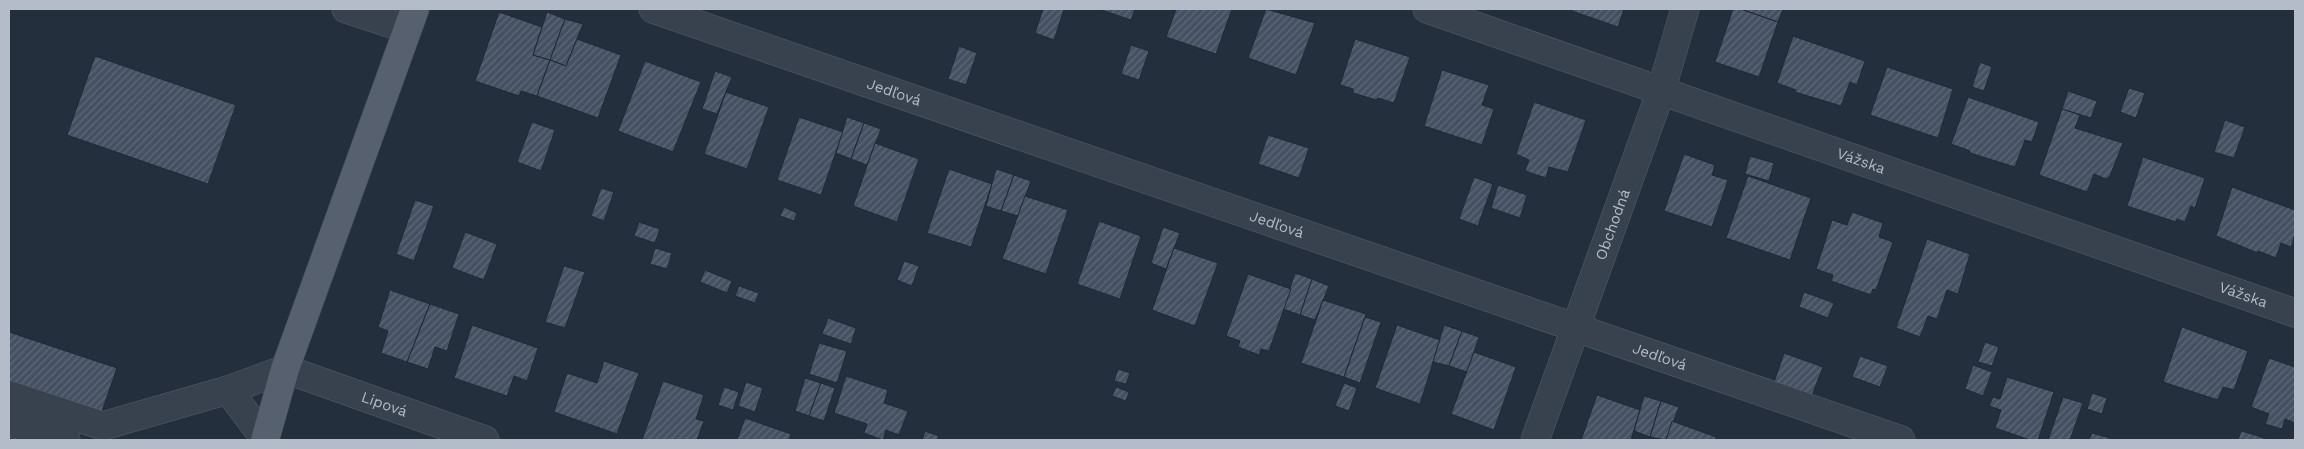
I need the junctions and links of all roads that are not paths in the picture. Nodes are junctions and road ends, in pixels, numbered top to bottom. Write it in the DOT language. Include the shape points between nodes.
graph roads {
  1 [pos="346,9"];
  2 [pos="653,9"];
  3 [pos="1427,9"];
  4 [pos="1685,9"];
  5 [pos="411,19"];
  6 [pos="1661,91"];
  7 [pos="2295,313"];
  8 [pos="1575,327"];
  9 [pos="285,369"];
  10 [pos="228,390"];
  11 [pos="9,395"];
  12 [pos="9,422"];
  13 [pos="66,440"];
  14 [pos="265,440"];
  15 [pos="485,440"];
  16 [pos="1535,440"];
  17 [pos="1901,440"];
  1 -- 5 [label="street"];
  2 -- 8 [label="street, Jedľová"];
  3 -- 6 [label="street, Vážska"];
  4 -- 6 [label="street, Obchodná"];
  5 -- 9 [label="main road"];
  6 -- 7 [label="street, Vážska"];
  6 -- 8 [label="street, Obchodná"];
  8 -- 16 [label="street, Obchodná"];
  8 -- 17 [label="street, Jedľová"];
  9 -- 10 [label="street"];
  9 -- 14 [label="main road"];
  9 -- 15 [label="street, Lipová"];
  10 -- 11 [label="street" via="102,426"];
  10 -- 14 [label="street"];
  12 -- 13 [label="street"];
}
